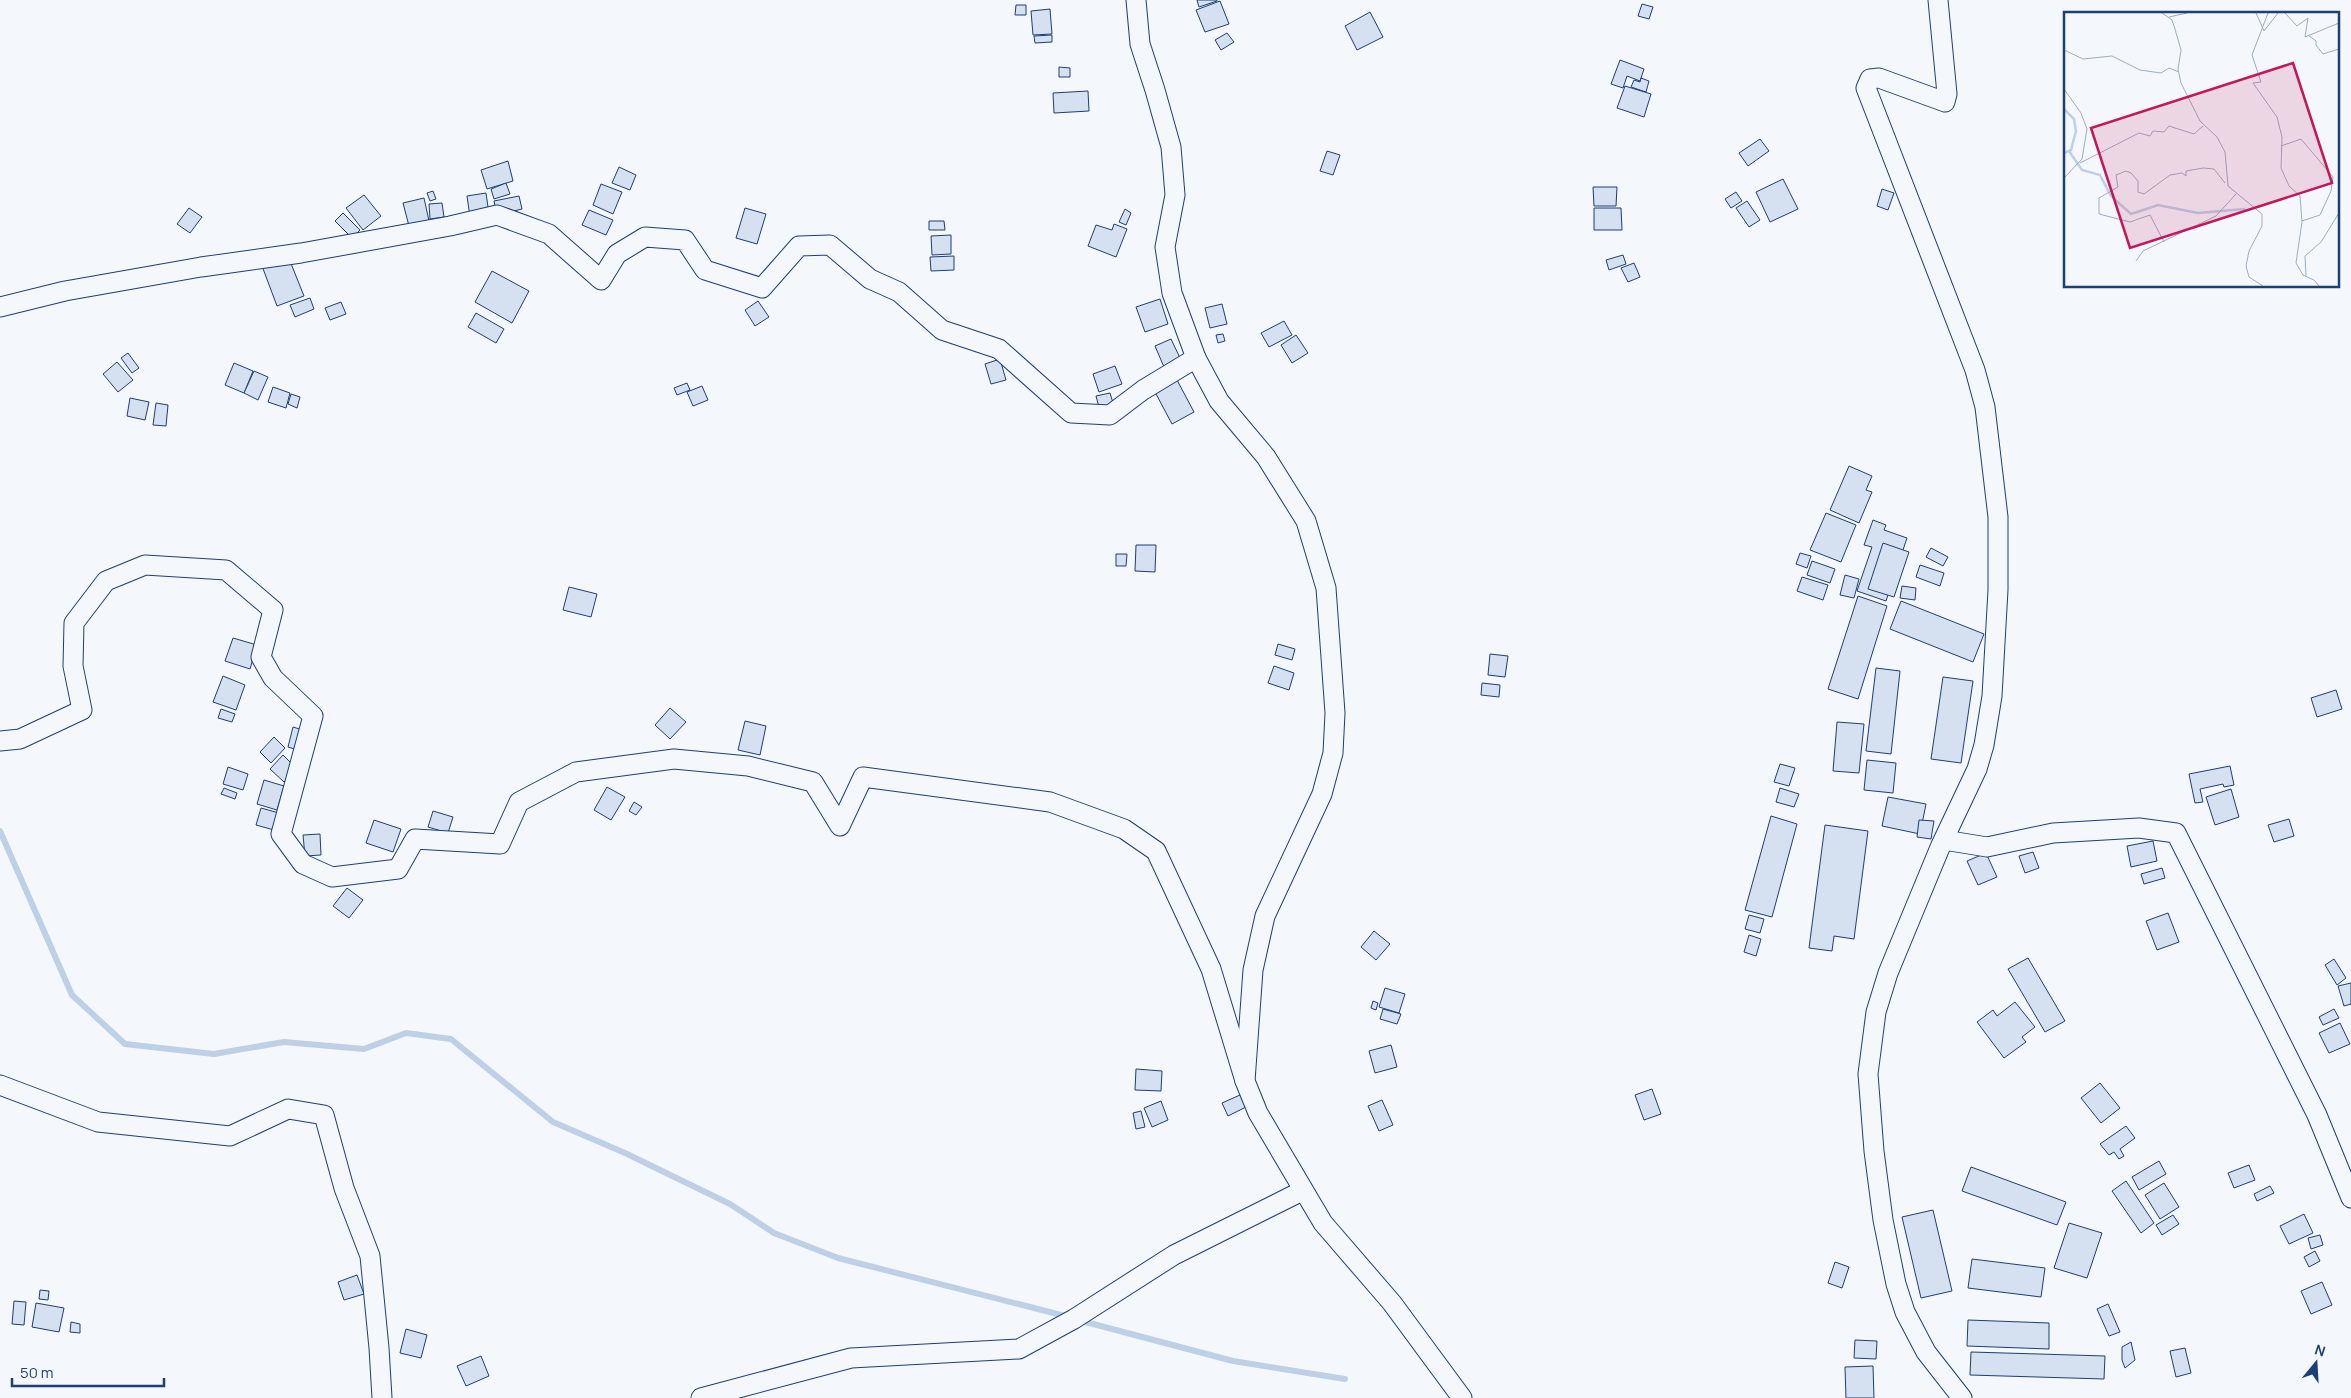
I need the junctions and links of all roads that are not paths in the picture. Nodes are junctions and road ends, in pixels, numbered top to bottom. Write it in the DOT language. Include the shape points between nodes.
graph roads {
  1 [pos="1136,0"];
  2 [pos="1938,0"];
  3 [pos="0,307"];
  4 [pos="1196,358"];
  5 [pos="0,741"];
  6 [pos="1944,840"];
  7 [pos="1245,1080"];
  8 [pos="0,1085"];
  9 [pos="1302,1191"];
  10 [pos="2351,1198"];
  11 [pos="382,1398"];
  12 [pos="702,1398"];
  13 [pos="1462,1398"];
  14 [pos="1962,1398"];
  1 -- 4 [label="street" via="1140,44 1171,147 1175,195 1165,247 1172,293"];
  2 -- 6 [label="street" via="1945,102 1878,78 1870,79 1866,88 1977,376 1985,406 1998,517 1992,696 1977,768"];
  3 -- 4 [label="street" via="65,291 201,266 301,253 497,215 549,234 601,280 617,254 645,237 685,240 705,270 762,288 799,246 830,245 870,279 899,292 942,330 1000,349 1071,412 1110,415 1143,390"];
  4 -- 7 [label="street" via="1219,401 1266,457 1306,521 1326,588 1335,713 1333,753 1322,794 1265,916 1253,970"];
  5 -- 7 [label="street" via="20,739 82,710 73,666 74,623 106,581 145,565 226,570 273,610 261,657 273,678 313,716 281,834 303,864 332,877 398,869 416,839 500,844 519,802 576,772 674,759 748,766 813,782 840,826 863,776 1050,802 1124,829 1156,852 1211,969"];
  6 -- 10 [label="street" via="1987,847 2054,833 2139,828 2176,833 2317,1115"];
  6 -- 14 [label="street" via="1888,973 1876,1012 1868,1074 1874,1151 1896,1284 1905,1312 1926,1352"];
  7 -- 9 [label="street" via="1258,1113"];
  8 -- 11 [label="street" via="98,1122 230,1136 288,1109 324,1115 344,1188 370,1256"];
  9 -- 12 [label="street" via="1174,1255 1074,1319 1019,1348 851,1358"];
  9 -- 13 [label="street" via="1323,1223 1392,1303"];
}
